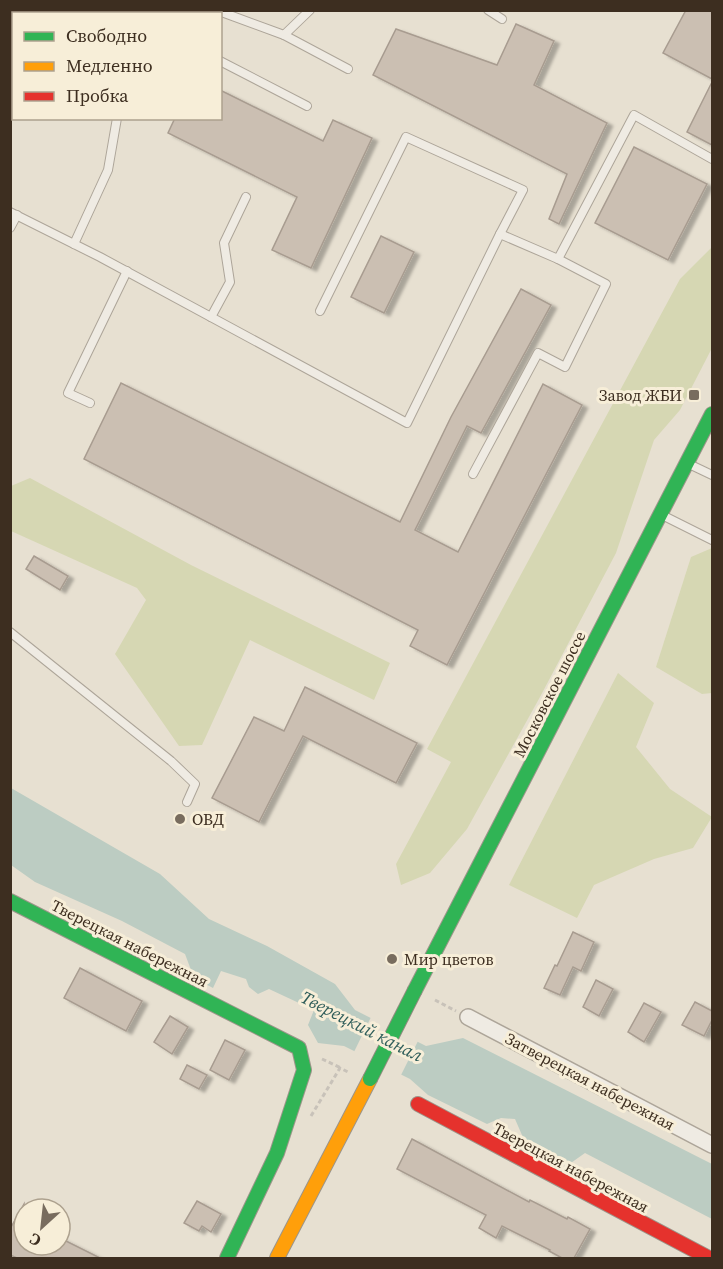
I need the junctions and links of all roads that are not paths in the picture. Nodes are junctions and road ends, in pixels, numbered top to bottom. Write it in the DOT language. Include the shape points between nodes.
graph roads {
  1 [pos="310,10"];
  2 [pos="488,10"];
  3 [pos="222,12"];
  4 [pos="502,19"];
  5 [pos="284,35"];
  6 [pos="222,62"];
  7 [pos="348,69"];
  8 [pos="307,106"];
  9 [pos="117,120"];
  10 [pos="712,159"];
  11 [pos="246,197"];
  12 [pos="14,213"];
  13 [pos="10,228"];
  14 [pos="500,234"];
  15 [pos="74,244"];
  16 [pos="558,259"];
  17 [pos="127,271"];
  18 [pos="320,311"];
  19 [pos="211,317"];
  20 [pos="90,403"];
  21 [pos="712,414"];
  22 [pos="687,463"];
  23 [pos="473,474"];
  24 [pos="712,475"];
  25 [pos="661,514"];
  26 [pos="712,540"];
  27 [pos="10,632"];
  28 [pos="187,802"];
  29 [pos="10,901"];
  30 [pos="468,1017"];
  31 [pos="418,1104"];
  32 [pos="712,1145"];
  33 [pos="227,1258"];
  34 [pos="277,1258"];
  35 [pos="709,1258"];
  1 -- 5 [label="lane"];
  2 -- 4 [label="lane"];
  3 -- 5 [label="lane"];
  5 -- 7 [label="lane"];
  6 -- 8 [label="lane"];
  9 -- 15 [label="lane" via="108,170"];
  10 -- 16 [label="lane" via="634,115"];
  11 -- 19 [label="lane" via="224,243 230,282"];
  12 -- 13 [label="lane"];
  12 -- 15 [label="lane"];
  14 -- 16 [label="lane"];
  14 -- 18 [label="lane" via="523,190 406,137"];
  14 -- 19 [label="lane" via="407,423"];
  15 -- 17 [label="lane"];
  16 -- 23 [label="lane" via="606,284 565,367 538,352"];
  17 -- 19 [label="lane"];
  17 -- 20 [label="lane" via="68,393"];
  21 -- 22 [label="main road, Московское шоссе"];
  22 -- 24 [label="lane"];
  22 -- 25 [label="main road, Московское шоссе"];
  25 -- 26 [label="lane"];
  25 -- 34 [label="main road, Московское шоссе, bridge" via="415,990 363,1077"];
  27 -- 28 [label="lane" via="195,784"];
  29 -- 33 [label="main road, Тверецкая набережная" via="299,1048 304,1070 277,1153"];
  30 -- 32 [label="street, Затверецкая набережная"];
  31 -- 35 [label="main road, Тверецкая набережная"];
}
